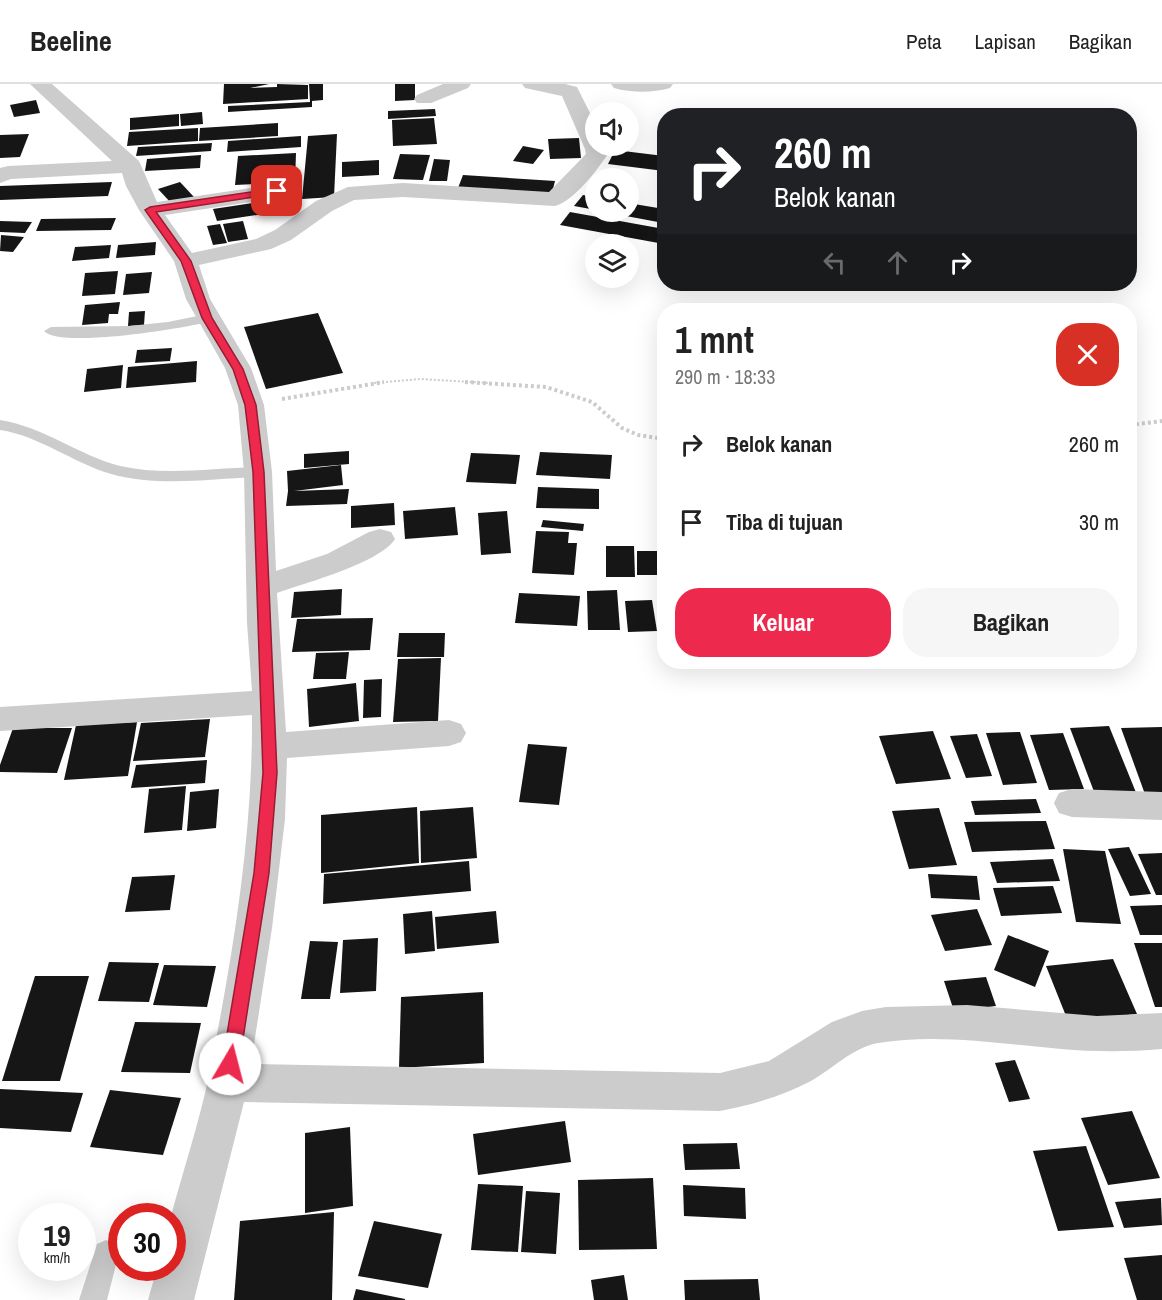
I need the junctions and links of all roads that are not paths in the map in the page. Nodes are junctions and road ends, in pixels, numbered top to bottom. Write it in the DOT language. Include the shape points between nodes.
graph roads {
  1 [pos="40,84"];
  2 [pos="461,84"];
  3 [pos="531,84"];
  4 [pos="621,84"];
  5 [pos="663,84"];
  6 [pos="579,88"];
  7 [pos="424,99"];
  8 [pos="131,166"];
  9 [pos="0,176"];
  10 [pos="277,191"];
  11 [pos="150,210"];
  12 [pos="186,261"];
  13 [pos="207,318"];
  14 [pos="51,331"];
  15 [pos="0,425"];
  16 [pos="258,472"];
  17 [pos="380,539"];
  18 [pos="262,586"];
  19 [pos="269,702"];
  20 [pos="0,719"];
  21 [pos="449,733"];
  22 [pos="269,746"];
  23 [pos="1072,803"];
  24 [pos="1162,806"];
  25 [pos="1162,1031"];
  26 [pos="228,1082"];
  27 [pos="106,1252"];
  28 [pos="93,1300"];
  29 [pos="171,1300"];
  1 -- 8 [label="street"];
  2 -- 7 [label="street"];
  3 -- 6 [label="street"];
  4 -- 5 [label="street"];
  6 -- 12 [label="street" via="597,154 555,199 403,190 348,194 263,244"];
  8 -- 9 [label="street"];
  8 -- 11 [label="street"];
  10 -- 11 [label="street"];
  11 -- 12 [label="street"];
  12 -- 13 [label="street"];
  13 -- 14 [label="lane" via="147,331"];
  13 -- 16 [label="street" via="238,369 251,405"];
  15 -- 16 [label="lane" via="22,430 118,471 158,475"];
  16 -- 18 [label="street"];
  17 -- 18 [label="street" via="338,561"];
  18 -- 19 [label="street"];
  19 -- 20 [label="street"];
  19 -- 22 [label="street"];
  21 -- 22 [label="street"];
  22 -- 26 [label="street" via="261,873"];
  23 -- 24 [label="street"];
  25 -- 26 [label="street" via="1118,1035 901,1023 841,1037 793,1070 720,1092"];
  26 -- 29 [label="street"];
  27 -- 28 [label="lane"];
}
